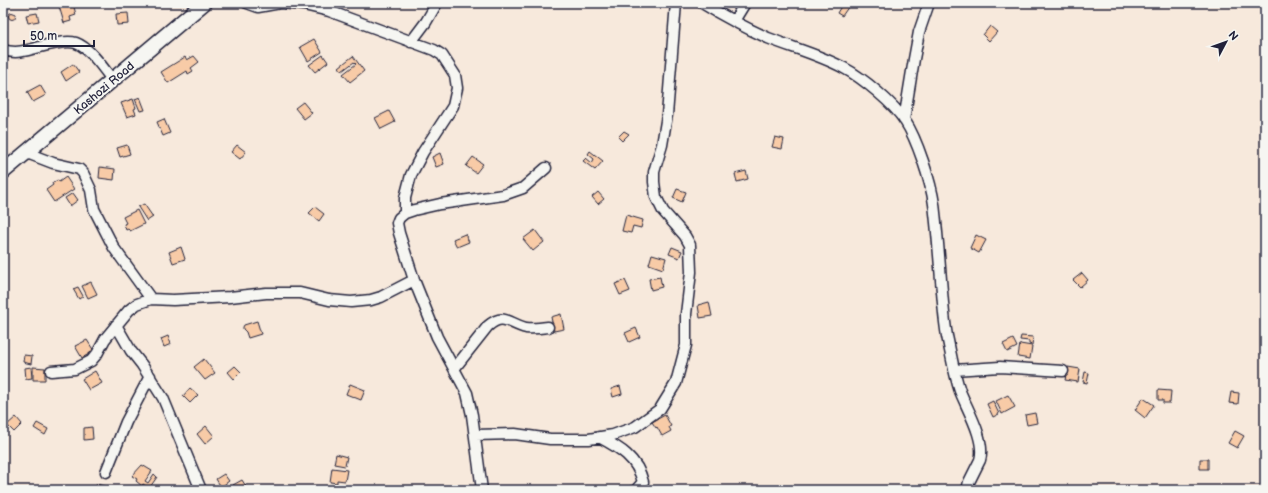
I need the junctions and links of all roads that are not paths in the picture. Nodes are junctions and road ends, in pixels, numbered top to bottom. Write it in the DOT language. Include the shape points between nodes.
graph roads {
  1 [pos="204,3"];
  2 [pos="247,3"];
  3 [pos="437,3"];
  4 [pos="676,3"];
  5 [pos="702,3"];
  6 [pos="745,3"];
  7 [pos="929,3"];
  8 [pos="734,21"];
  9 [pos="411,42"];
  10 [pos="3,50"];
  11 [pos="113,81"];
  12 [pos="904,120"];
  13 [pos="27,153"];
  14 [pos="546,168"];
  15 [pos="3,172"];
  16 [pos="405,213"];
  17 [pos="414,280"];
  18 [pos="151,299"];
  19 [pos="116,325"];
  20 [pos="548,327"];
  21 [pos="454,369"];
  22 [pos="51,370"];
  23 [pos="954,370"];
  24 [pos="1063,371"];
  25 [pos="150,376"];
  26 [pos="475,435"];
  27 [pos="599,438"];
  28 [pos="106,472"];
  29 [pos="201,490"];
  30 [pos="482,490"];
  31 [pos="636,490"];
  32 [pos="967,490"];
  1 -- 11 [label="main road, Kashozi Road"];
  2 -- 9 [label="street" via="258,7 280,3 304,5 329,11"];
  3 -- 9 [label="street"];
  4 -- 27 [label="street" via="667,115 654,182 656,197 663,211 690,245 691,272 686,314 686,345 676,383 660,409 635,428"];
  5 -- 8 [label="street"];
  6 -- 8 [label="street"];
  7 -- 12 [label="street" via="914,60"];
  8 -- 12 [label="street" via="844,68 871,87"];
  9 -- 16 [label="street" via="442,55 455,76 457,88 452,106 411,175 405,198"];
  10 -- 11 [label="street" via="13,53 64,42 76,43 88,51"];
  11 -- 13 [label="main road, Kashozi Road"];
  12 -- 23 [label="street" via="923,165 933,202 946,334"];
  13 -- 15 [label="main road, Kashozi Road"];
  13 -- 18 [label="street" via="79,169 83,173 91,190 94,209 111,242"];
  14 -- 16 [label="street" via="523,188 503,195 440,204"];
  16 -- 17 [label="street" via="399,218 397,228"];
  17 -- 18 [label="street" via="381,297 352,302 300,293"];
  17 -- 21 [label="street" via="437,337"];
  18 -- 19 [label="street" via="137,304"];
  19 -- 22 [label="street" via="91,361 75,369"];
  19 -- 25 [label="street"];
  20 -- 21 [label="street" via="527,328 504,319 494,321"];
  21 -- 26 [label="street" via="467,393"];
  23 -- 24 [label="street" via="1000,367"];
  23 -- 32 [label="street" via="960,392 976,427 981,456"];
  25 -- 28 [label="street" via="126,422"];
  25 -- 29 [label="street" via="163,398"];
  26 -- 27 [label="street" via="515,434 550,439"];
  26 -- 30 [label="street"];
  27 -- 31 [label="street" via="619,448 638,467 643,482"];
}
